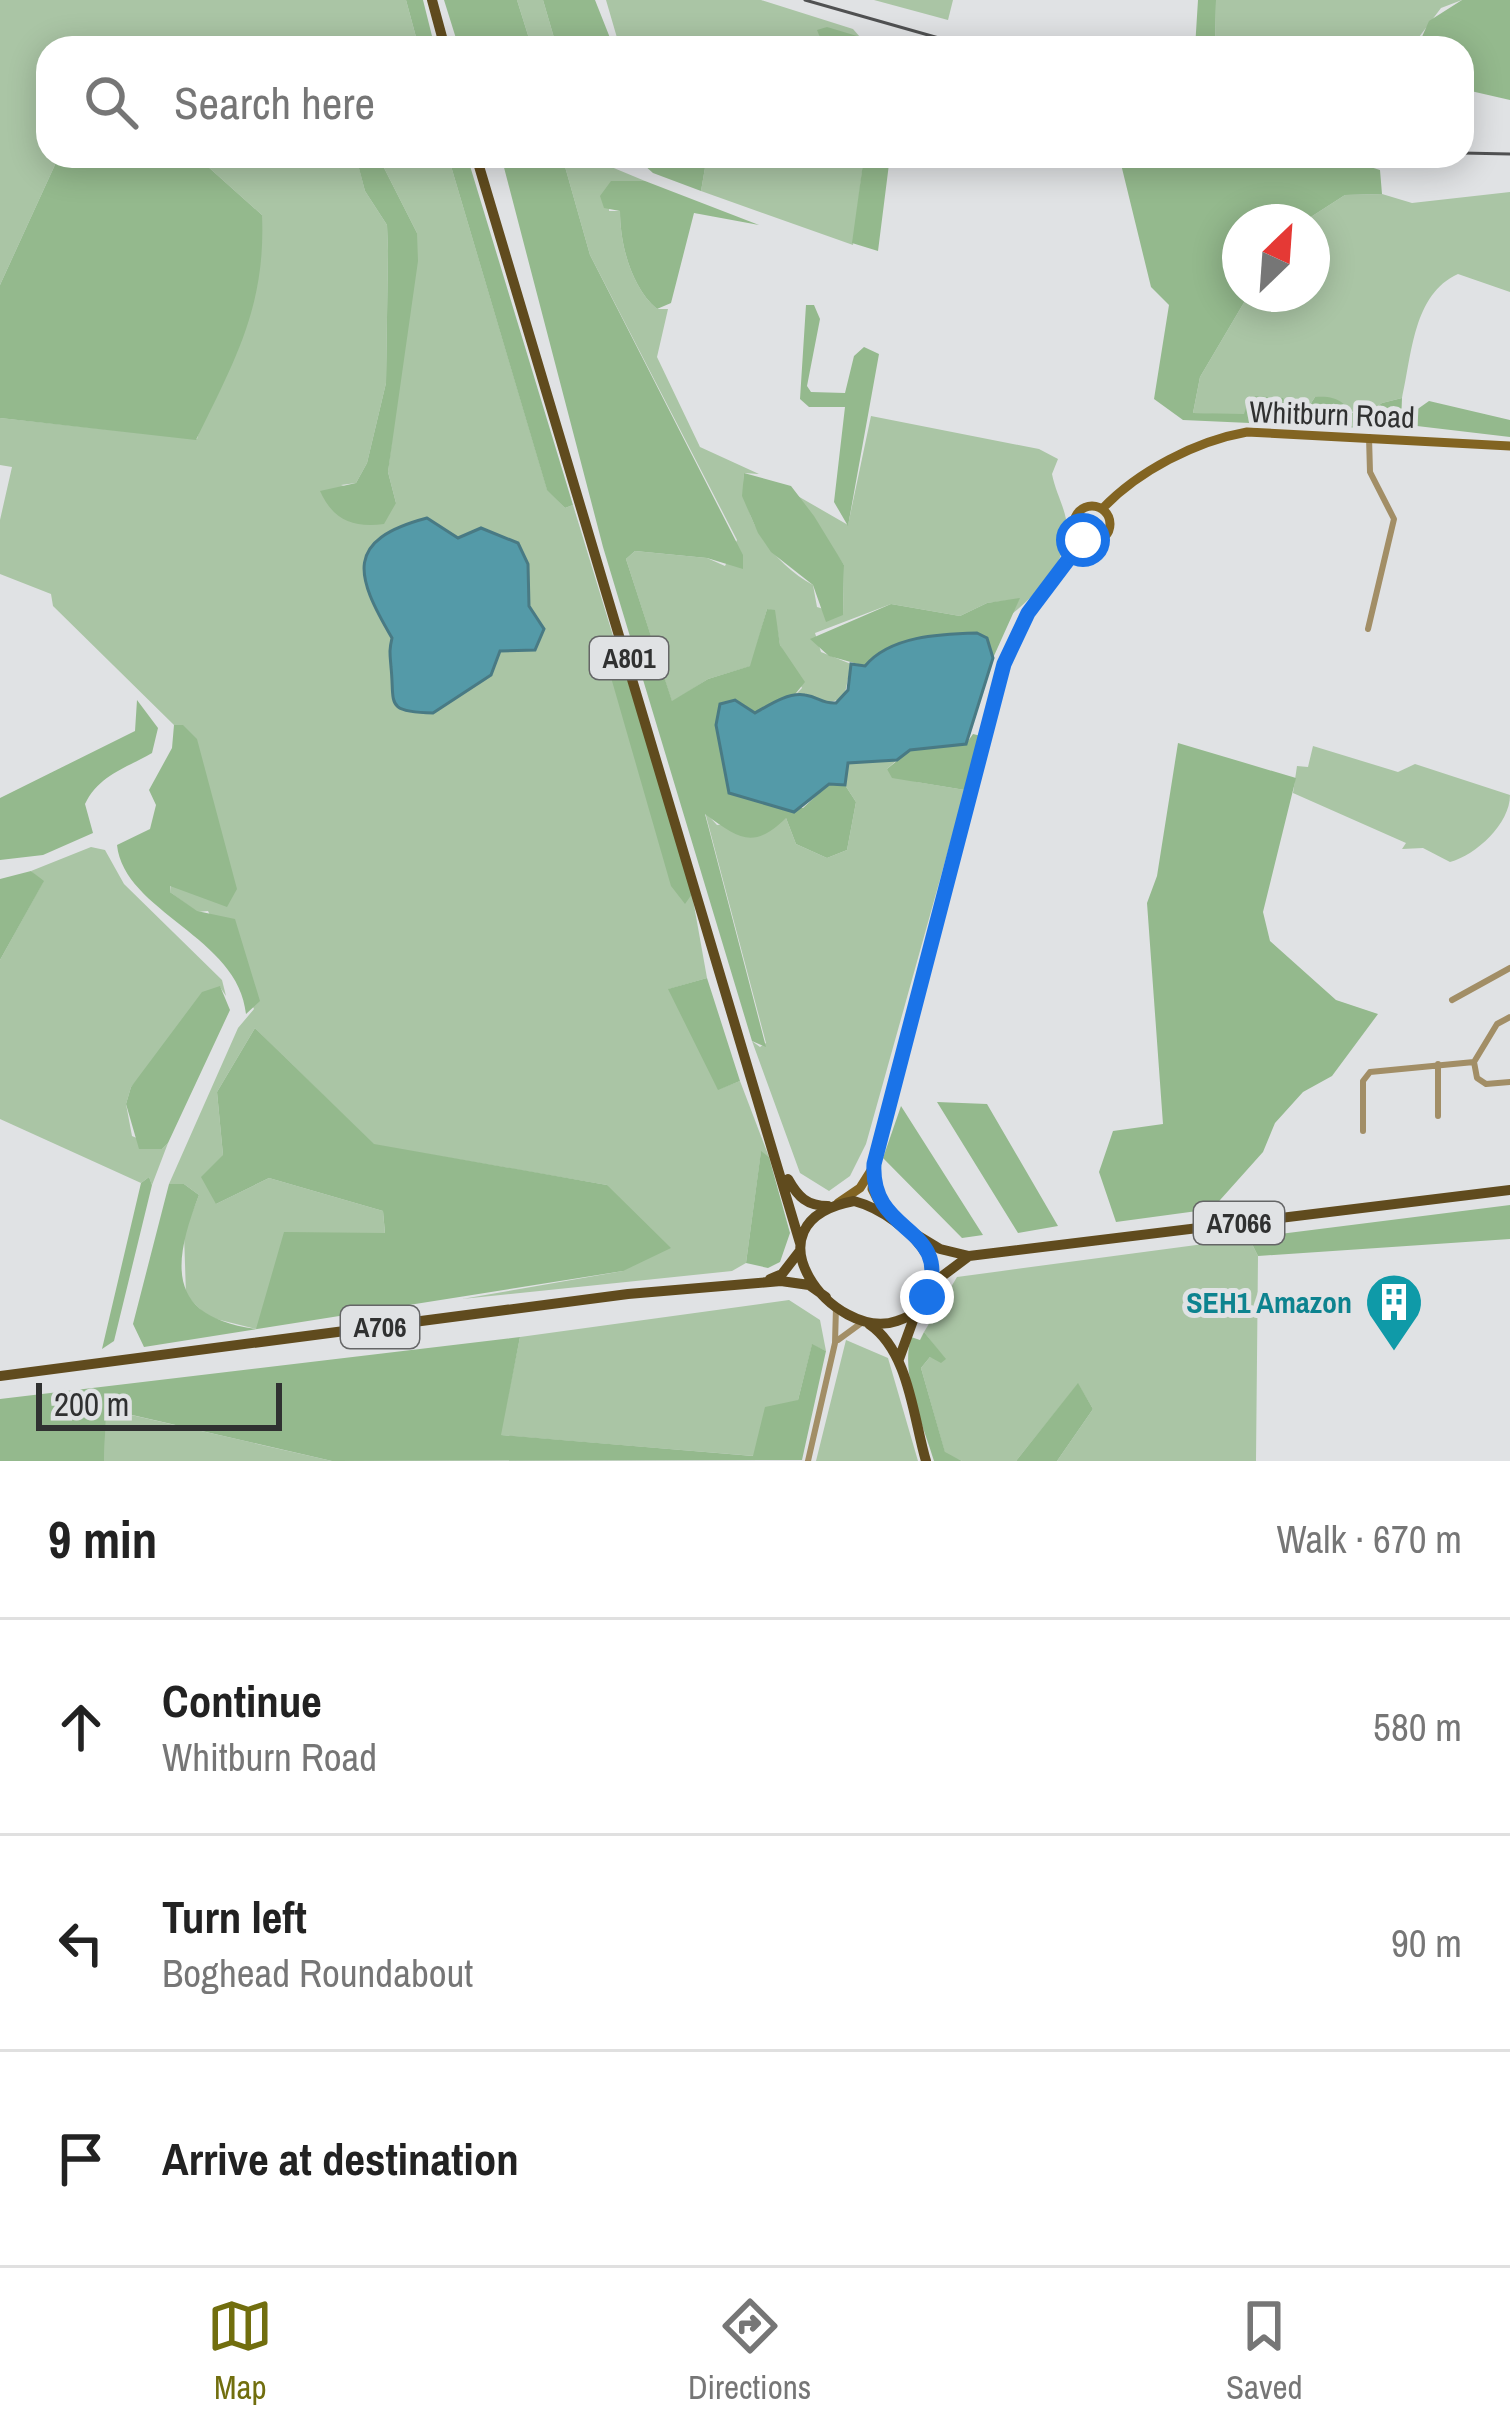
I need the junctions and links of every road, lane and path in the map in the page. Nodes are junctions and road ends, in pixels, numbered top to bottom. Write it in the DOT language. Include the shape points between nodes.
graph roads {
  1 [pos="432,0"];
  2 [pos="442,36"];
  3 [pos="480,168"];
  4 [pos="1369,437"];
  5 [pos="1510,446"];
  6 [pos="1102,509"];
  7 [pos="1083,540"];
  8 [pos="1368,629"];
  9 [pos="1510,968"];
  10 [pos="1452,1000"];
  11 [pos="1510,1018"];
  12 [pos="1474,1063"];
  13 [pos="1438,1064"];
  14 [pos="1510,1082"];
  15 [pos="1438,1116"];
  16 [pos="1363,1131"];
  17 [pos="778,1160"];
  18 [pos="874,1164"];
  19 [pos="1510,1190"];
  20 [pos="832,1206"];
  21 [pos="884,1213"];
  22 [pos="907,1229"];
  23 [pos="800,1247"];
  24 [pos="969,1256"];
  25 [pos="761,1283"];
  26 [pos="932,1285"];
  27 [pos="831,1300"];
  28 [pos="922,1304"];
  29 [pos="867,1323"];
  30 [pos="836,1343"];
  31 [pos="898,1362"];
  32 [pos="0,1376"];
  33 [pos="808,1461"];
  34 [pos="926,1461"];
  1 -- 2 [label="main road"];
  3 -- 17 [label="main road, A801"];
  4 -- 5 [label="main road, Whitburn Road"];
  4 -- 6 [label="main road, Whitburn Road" via="1226,436 1135,480"];
  4 -- 8 [label="street" via="1370,472 1394,520"];
  6 -- 7 [label="main road" via="1106,536"];
  6 -- 7 [label="main road" via="1077,512"];
  7 -- 18 [label="main road" via="1028,613 1004,664"];
  9 -- 10 [label="street"];
  11 -- 12 [label="street" via="1497,1024"];
  12 -- 13 [label="street"];
  12 -- 14 [label="street" via="1486,1084"];
  13 -- 15 [label="street"];
  13 -- 16 [label="street" via="1370,1072"];
  17 -- 20 [label="main road, A801" via="798,1197"];
  17 -- 23 [label="main road, A801"];
  18 -- 20 [label="main road" via="860,1188"];
  18 -- 21 [label="main road" via="872,1189"];
  19 -- 24 [label="main road, A7066"];
  20 -- 21 [label="main road, A801" via="854,1202"];
  20 -- 23 [label="main road" via="813,1218"];
  21 -- 22 [label="main road, A801"];
  22 -- 24 [label="main road, A7066"];
  22 -- 26 [label="main road, A801" via="923,1241"];
  23 -- 25 [label="main road" via="782,1274"];
  23 -- 27 [label="main road, A801" via="803,1271"];
  24 -- 26 [label="main road"];
  25 -- 27 [label="main road, A706" via="809,1285"];
  25 -- 32 [label="main road, A706"];
  26 -- 28 [label="main road"];
  27 -- 29 [label="main road, A801"];
  27 -- 30 [label="street"];
  28 -- 29 [label="main road" via="901,1320"];
  28 -- 31 [label="main road"];
  29 -- 30 [label="street"];
  29 -- 31 [label="main road, A801"];
  30 -- 33 [label="street"];
  31 -- 34 [label="main road, A801"];
}
